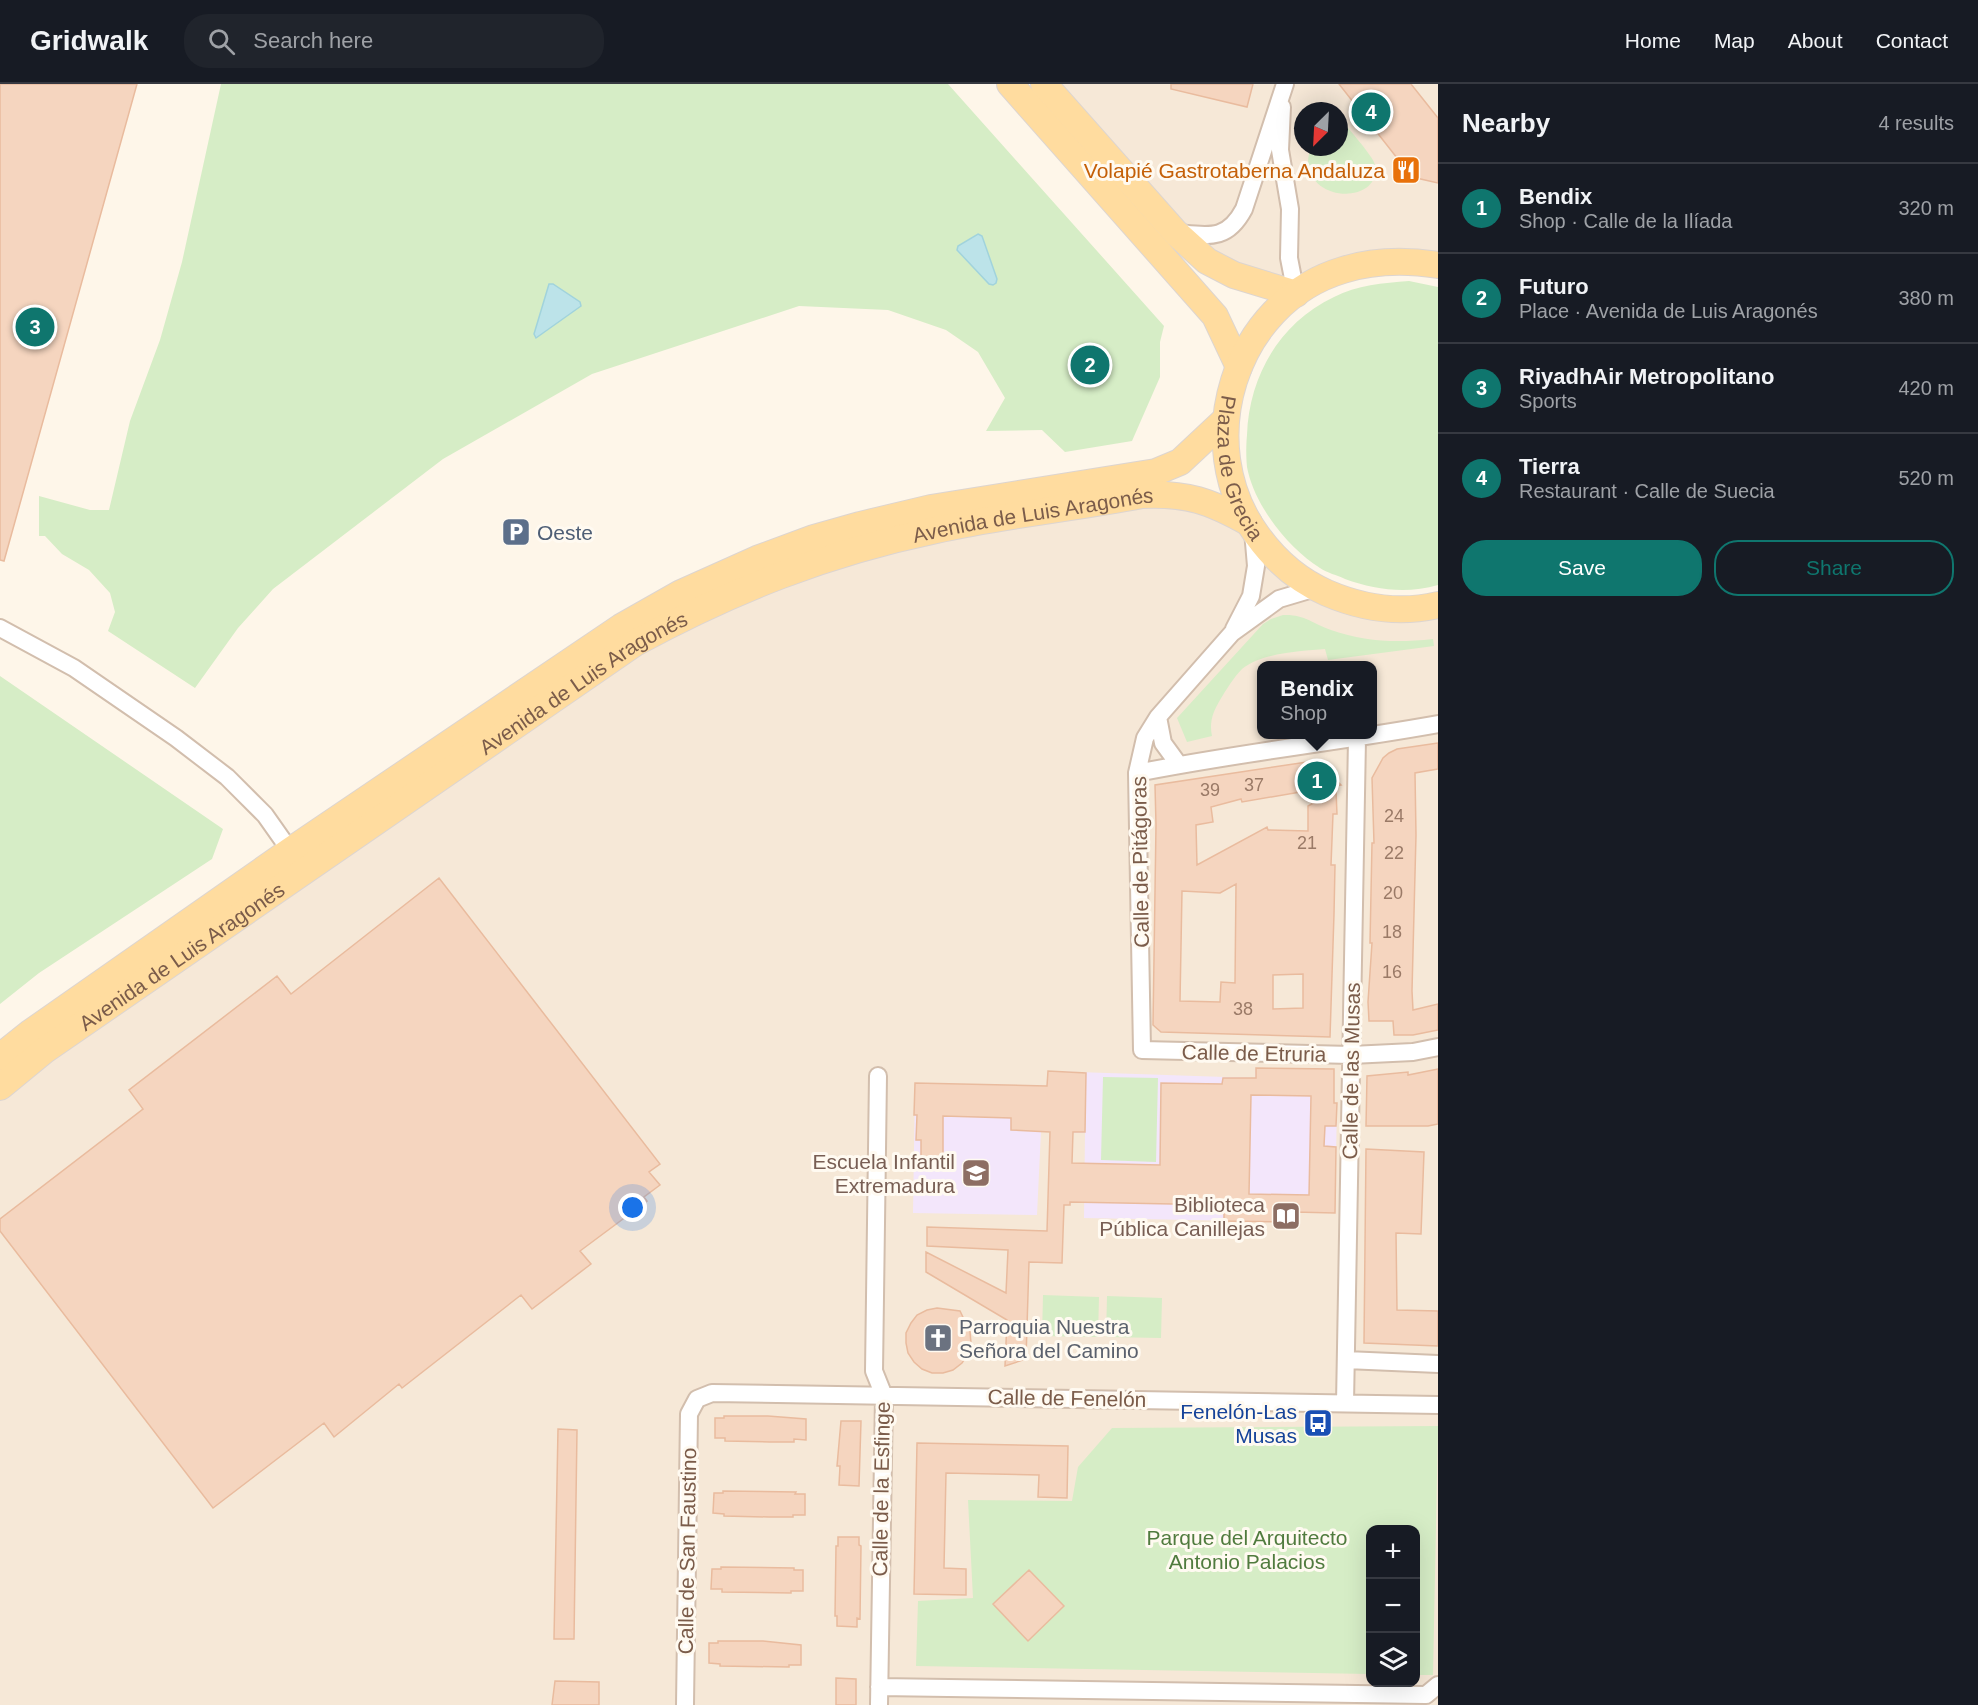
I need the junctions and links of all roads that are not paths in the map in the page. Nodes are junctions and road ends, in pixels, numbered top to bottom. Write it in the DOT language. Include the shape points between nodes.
graph roads {
  1 [pos="1010,84"];
  2 [pos="1044,84"];
  3 [pos="1284,86"];
  4 [pos="1176,232"];
  5 [pos="1438,265"];
  6 [pos="1296,294"];
  7 [pos="1239,367"];
  8 [pos="1226,419"];
  9 [pos="1251,526"];
  10 [pos="1316,588"];
  11 [pos="1438,605"];
  12 [pos="0,628"];
  13 [pos="1232,633"];
  14 [pos="1158,717"];
  15 [pos="1438,724"];
  16 [pos="1377,735"];
  17 [pos="1357,739"];
  18 [pos="1179,765"];
  19 [pos="1137,773"];
  20 [pos="298,862"];
  21 [pos="1438,1047"];
  22 [pos="1142,1050"];
  23 [pos="1351,1055"];
  24 [pos="0,1057"];
  25 [pos="878,1076"];
  26 [pos="0,1087"];
  27 [pos="1346,1360"];
  28 [pos="1438,1364"];
  29 [pos="884,1396"];
  30 [pos="697,1399"];
  31 [pos="1345,1403"];
  32 [pos="1438,1405"];
  33 [pos="879,1687"];
  34 [pos="1432,1690"];
  35 [pos="686,1705"];
  36 [pos="879,1705"];
  1 -- 7 [label="main road" via="1218,320"];
  2 -- 4 [label="main road"];
  3 -- 4 [label="street" via="1239,219 1218,236"];
  3 -- 6 [label="street" via="1280,150 1290,209 1289,258"];
  4 -- 6 [label="main road" via="1218,268"];
  5 -- 6 [label="main road, Plaza de Grecia" via="1375,262 1342,270"];
  6 -- 7 [label="main road, Plaza de Grecia" via="1263,326"];
  7 -- 8 [label="main road, Plaza de Grecia"];
  8 -- 9 [label="main road, Plaza de Grecia" via="1227,462 1239,503"];
  8 -- 20 [label="main road, Avenida de Luis Aragonés" via="1180,462 1156,472 930,508 860,525 757,559 681,594 621,627"];
  9 -- 10 [label="main road, Plaza de Grecia" via="1280,562"];
  9 -- 13 [label="street, Calle de Pitágoras" via="1256,566 1251,596"];
  9 -- 20 [label="main road, Avenida de Luis Aragonés" via="1224,509 1192,498 1142,495 936,530 858,549 765,580 691,612 634,643"];
  10 -- 11 [label="main road, Plaza de Grecia" via="1345,601 1375,608 1399,610"];
  10 -- 13 [label="street, Calle de Pitágoras" via="1279,599"];
  12 -- 20 [label="street" via="74,668 226,777 265,815"];
  13 -- 14 [label="street, Calle de Pitágoras"];
  14 -- 18 [label="street" via="1163,743"];
  14 -- 19 [label="street, Calle de Pitágoras" via="1145,738"];
  15 -- 16 [label="street"];
  17 -- 18 [label="street"];
  17 -- 23 [label="street, Calle de las Musas"];
  18 -- 19 [label="street"];
  19 -- 22 [label="street, Calle de Pitágoras"];
  20 -- 24 [label="main road, Avenida de Luis Aragonés" via="30,1033"];
  20 -- 26 [label="main road, Avenida de Luis Aragonés"];
  21 -- 23 [label="street, Calle de Etruria" via="1413,1053"];
  22 -- 23 [label="street, Calle de Etruria"];
  23 -- 27 [label="street, Calle de las Musas"];
  25 -- 29 [label="street, Calle de la Esfinge" via="874,1371"];
  27 -- 28 [label="street"];
  27 -- 31 [label="street, Calle de las Musas"];
  29 -- 30 [label="street, Calle de Fenelón" via="712,1393"];
  29 -- 31 [label="street, Calle de Fenelón"];
  29 -- 33 [label="street, Calle de la Esfinge"];
  30 -- 35 [label="street, Calle de San Faustino" via="689,1414"];
  31 -- 32 [label="street, Calle de Fenelón"];
  33 -- 34 [label="street"];
  33 -- 36 [label="street, Calle de la Esfinge"];
}
